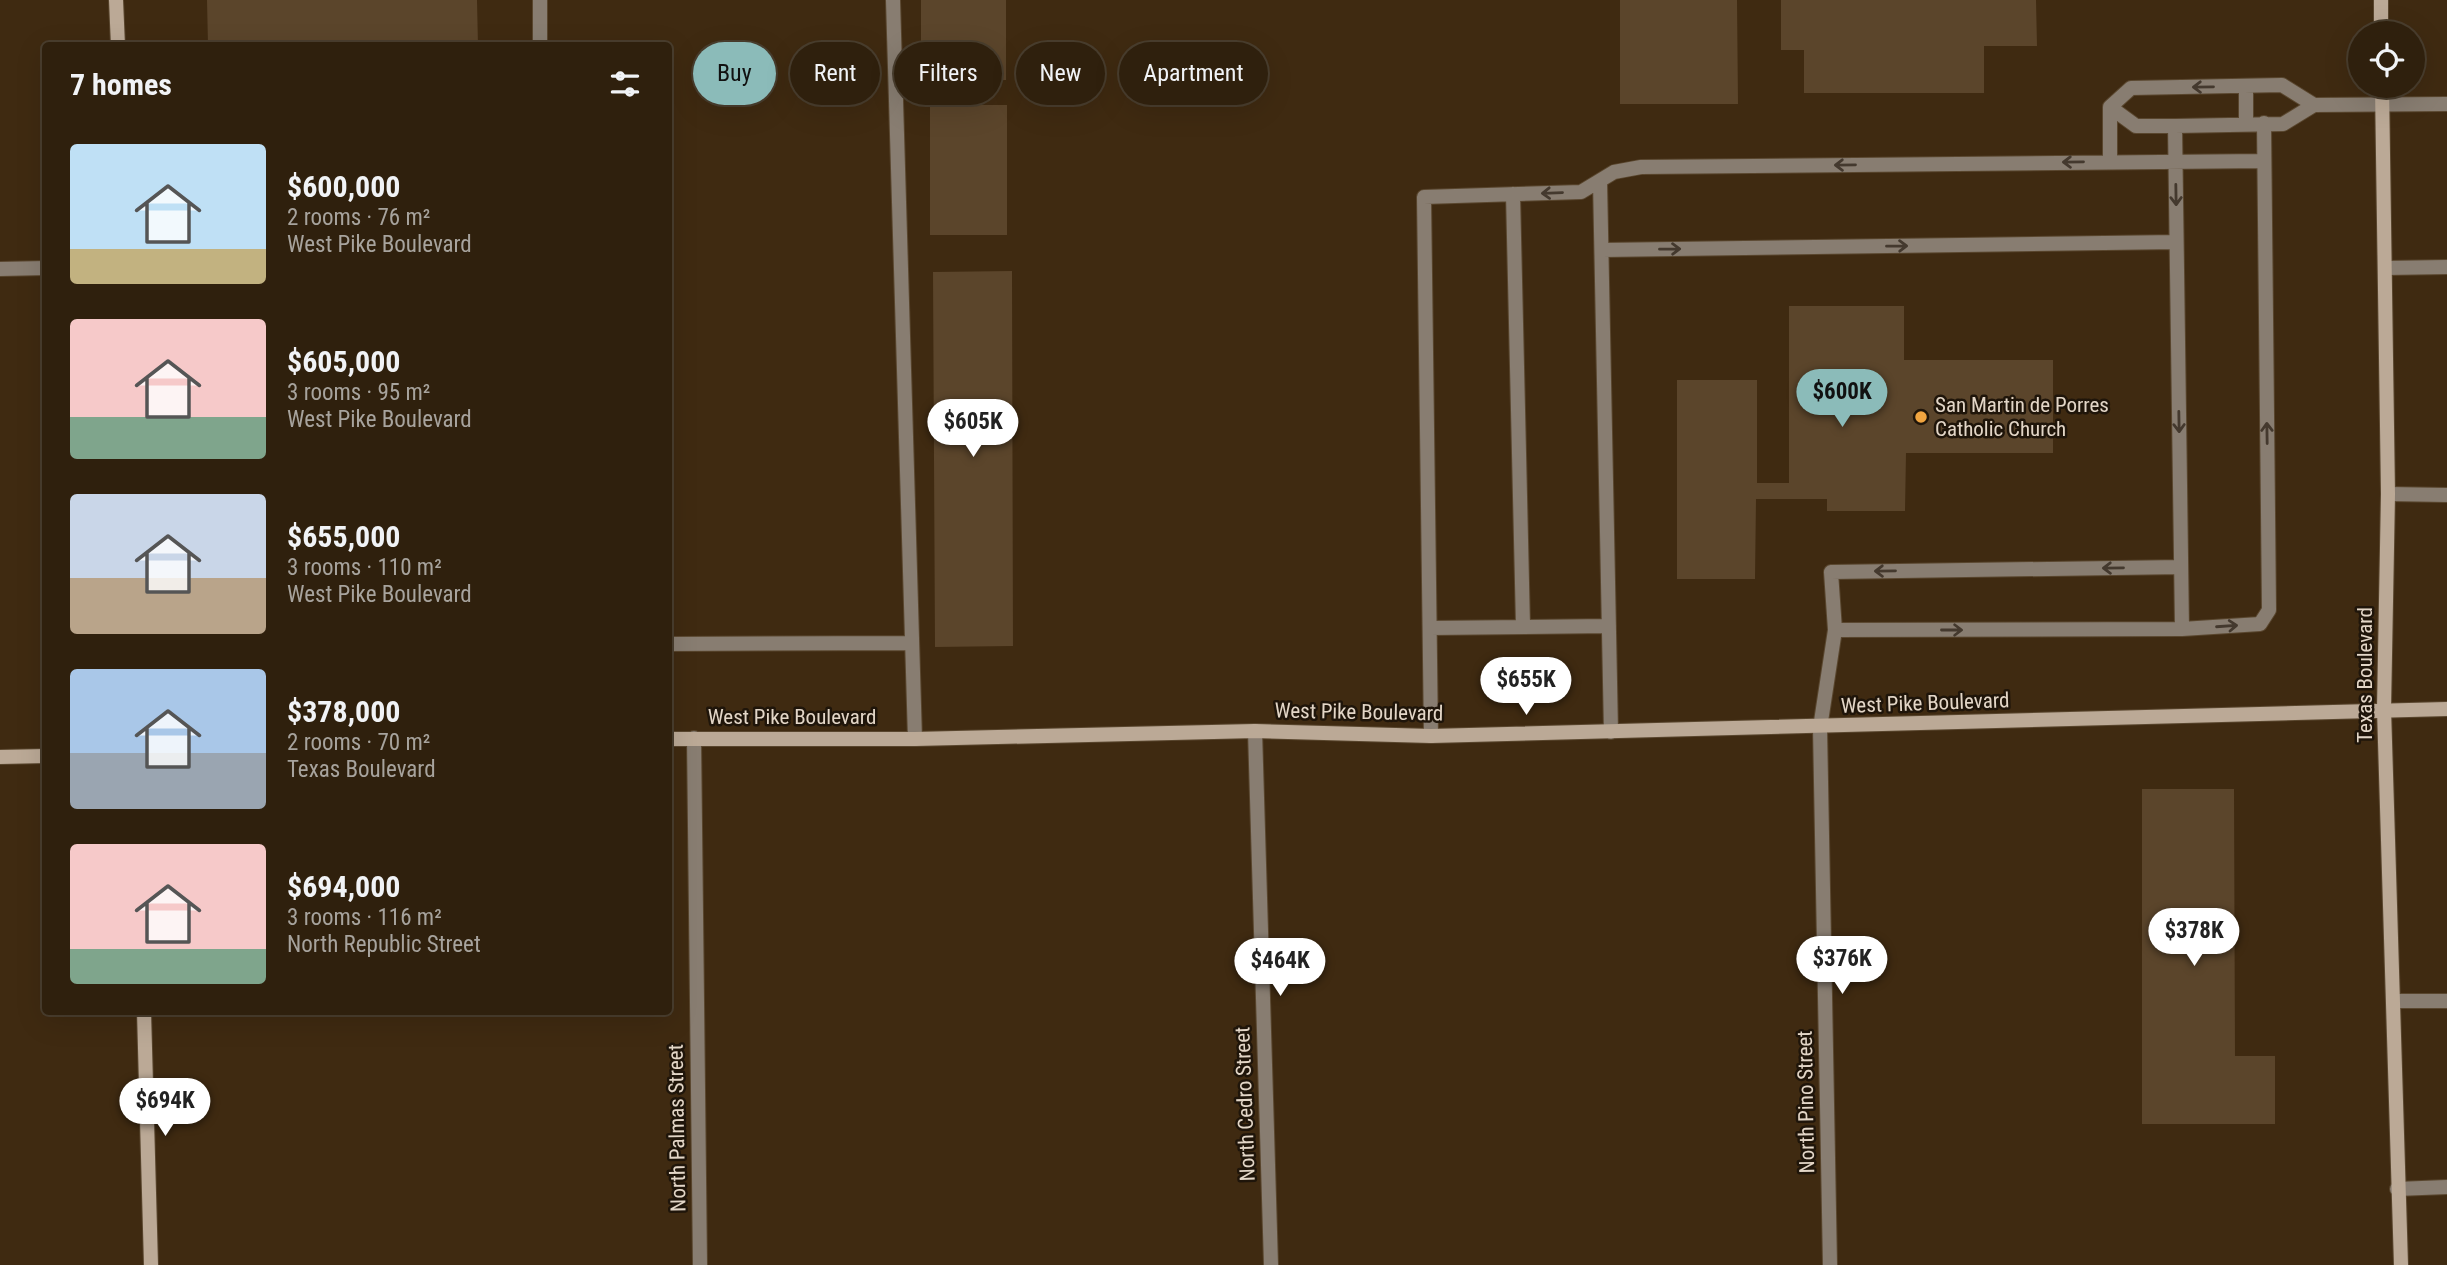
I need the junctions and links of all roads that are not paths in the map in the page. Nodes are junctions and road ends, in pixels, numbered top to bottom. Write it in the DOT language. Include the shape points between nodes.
graph roads {
  1 [pos="116,0"];
  2 [pos="540,0"];
  3 [pos="893,0"];
  4 [pos="2381,0"];
  5 [pos="2381,21"];
  6 [pos="118,42"];
  7 [pos="540,42"];
  8 [pos="2246,86"];
  9 [pos="2382,98"];
  10 [pos="2382,104"];
  11 [pos="2447,104"];
  12 [pos="2314,105"];
  13 [pos="2110,107"];
  14 [pos="2264,123"];
  15 [pos="2246,124"];
  16 [pos="2175,126"];
  17 [pos="2264,161"];
  18 [pos="2110,162"];
  19 [pos="2175,162"];
  20 [pos="1600,181"];
  21 [pos="1513,194"];
  22 [pos="2176,242"];
  23 [pos="1602,250"];
  24 [pos="2447,267"];
  25 [pos="42,268"];
  26 [pos="2385,268"];
  27 [pos="0,269"];
  28 [pos="2388,494"];
  29 [pos="2447,495"];
  30 [pos="2181,567"];
  31 [pos="1523,626"];
  32 [pos="1609,626"];
  33 [pos="1430,628"];
  34 [pos="2182,629"];
  35 [pos="1835,630"];
  36 [pos="912,643"];
  37 [pos="672,644"];
  38 [pos="2384,709"];
  39 [pos="2447,709"];
  40 [pos="1820,728"];
  41 [pos="1255,731"];
  42 [pos="1611,732"];
  43 [pos="1431,736"];
  44 [pos="694,738"];
  45 [pos="672,739"];
  46 [pos="915,739"];
  47 [pos="42,756"];
  48 [pos="0,757"];
  49 [pos="2395,1001"];
  50 [pos="2447,1001"];
  51 [pos="144,1015"];
  52 [pos="2447,1188"];
  53 [pos="2397,1189"];
  54 [pos="151,1265"];
  55 [pos="700,1265"];
  56 [pos="1271,1265"];
  57 [pos="1830,1265"];
  58 [pos="2401,1265"];
  1 -- 6 [label="street"];
  2 -- 7 [label="street"];
  3 -- 36 [label="street"];
  4 -- 5 [label="street"];
  8 -- 12 [label="street" via="2282,85"];
  8 -- 13 [label="street, one-way" via="2131,88"];
  8 -- 15 [label="street"];
  9 -- 10 [label="street, Texas Boulevard"];
  10 -- 11 [label="street"];
  10 -- 12 [label="street"];
  10 -- 26 [label="street, Texas Boulevard"];
  12 -- 14 [label="street" via="2283,124"];
  13 -- 16 [label="street" via="2136,126"];
  13 -- 18 [label="street"];
  14 -- 15 [label="street"];
  14 -- 17 [label="street"];
  15 -- 16 [label="street"];
  16 -- 19 [label="street"];
  17 -- 19 [label="street"];
  34 -- 17 [label="street, one-way" via="2260,624 2269,610"];
  18 -- 19 [label="street"];
  18 -- 20 [label="street, one-way" via="1642,167 1614,172"];
  19 -- 22 [label="street, one-way"];
  20 -- 21 [label="street, one-way" via="1581,192"];
  20 -- 23 [label="street"];
  21 -- 31 [label="street"];
  21 -- 33 [label="street" via="1424,197"];
  23 -- 22 [label="street, one-way"];
  22 -- 30 [label="street, one-way"];
  23 -- 32 [label="street"];
  24 -- 26 [label="street"];
  25 -- 27 [label="street"];
  26 -- 28 [label="street, Texas Boulevard"];
  28 -- 29 [label="street"];
  28 -- 38 [label="street, Texas Boulevard"];
  30 -- 34 [label="street"];
  30 -- 35 [label="street, North Pino Street, one-way" via="1831,572"];
  31 -- 32 [label="street"];
  31 -- 33 [label="street"];
  32 -- 42 [label="street"];
  33 -- 43 [label="street"];
  35 -- 34 [label="street, one-way"];
  35 -- 40 [label="street, North Pino Street"];
  36 -- 37 [label="street"];
  36 -- 46 [label="street"];
  38 -- 39 [label="street, West Pike Boulevard"];
  38 -- 40 [label="street, West Pike Boulevard"];
  38 -- 49 [label="street, Texas Boulevard"];
  40 -- 42 [label="street, West Pike Boulevard"];
  40 -- 57 [label="street, North Pino Street"];
  41 -- 43 [label="street, West Pike Boulevard"];
  41 -- 46 [label="street, West Pike Boulevard"];
  41 -- 56 [label="street, North Cedro Street"];
  42 -- 43 [label="street, West Pike Boulevard"];
  44 -- 45 [label="street, West Pike Boulevard"];
  44 -- 46 [label="street, West Pike Boulevard"];
  44 -- 55 [label="street, North Palmas Street"];
  47 -- 48 [label="street"];
  49 -- 50 [label="street"];
  49 -- 53 [label="street, Texas Boulevard"];
  51 -- 54 [label="street"];
  52 -- 53 [label="street"];
  53 -- 58 [label="street, Texas Boulevard"];
}
